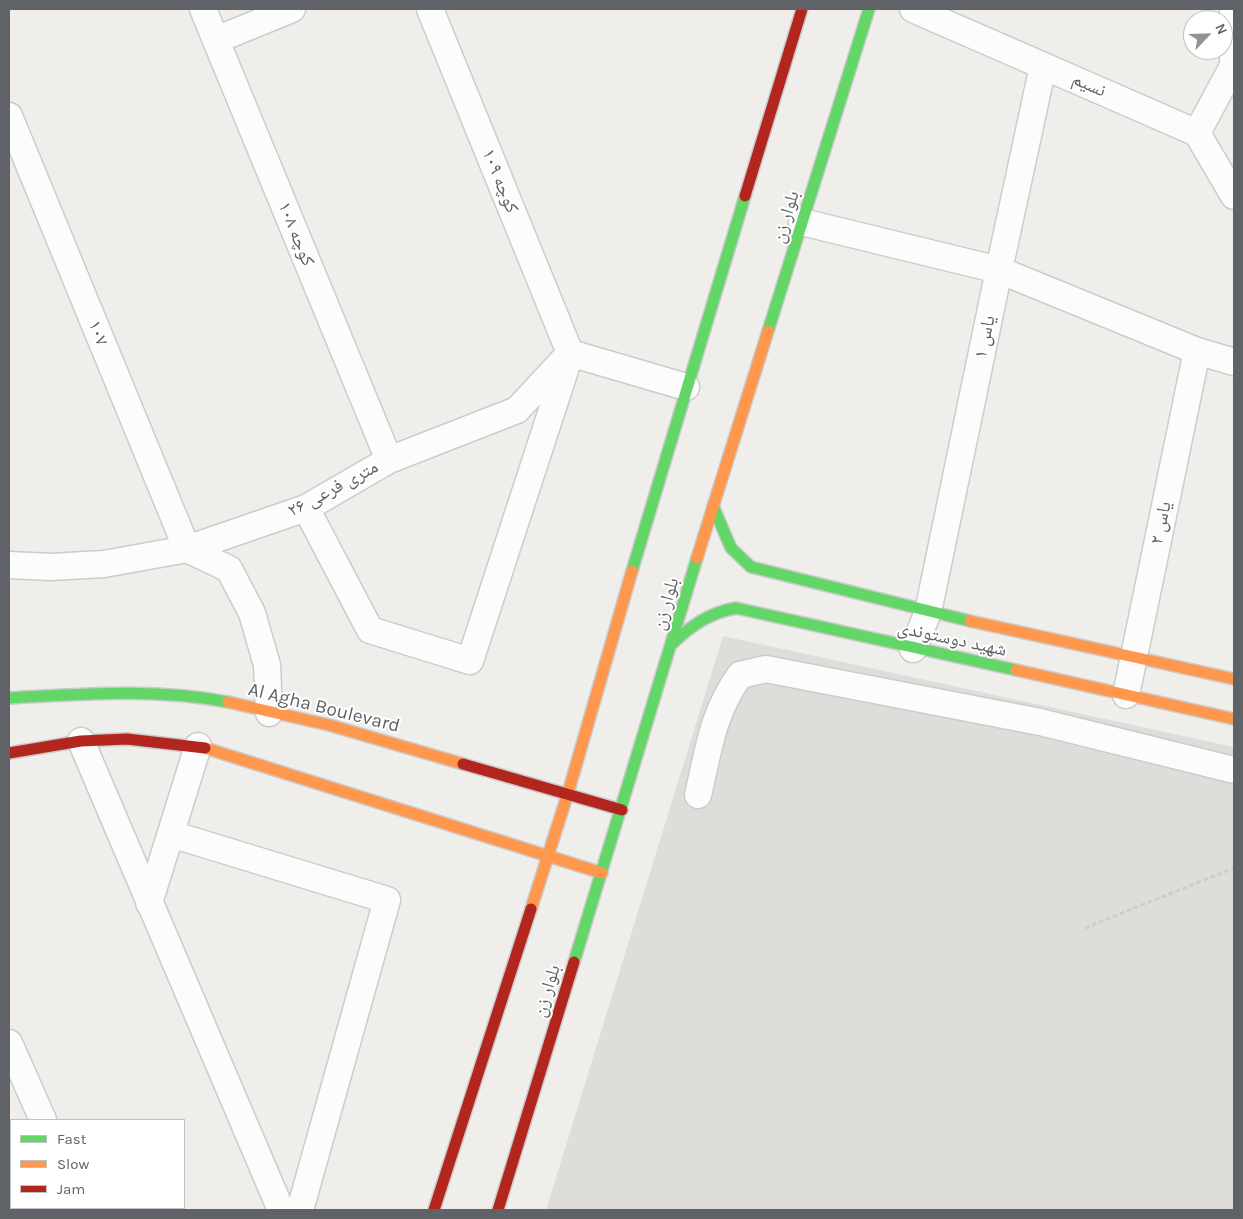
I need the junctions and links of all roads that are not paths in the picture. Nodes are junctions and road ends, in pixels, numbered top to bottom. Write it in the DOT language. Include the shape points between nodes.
graph roads {
  1 [pos="203,9"];
  2 [pos="292,9"];
  3 [pos="430,9"];
  4 [pos="802,9"];
  5 [pos="869,9"];
  6 [pos="913,9"];
  7 [pos="1233,9"];
  8 [pos="216,40"];
  9 [pos="1044,66"];
  10 [pos="9,116"];
  11 [pos="1197,133"];
  12 [pos="1234,196"];
  13 [pos="802,222"];
  14 [pos="999,270"];
  15 [pos="1197,351"];
  16 [pos="570,353"];
  17 [pos="1234,362"];
  18 [pos="686,387"];
  19 [pos="389,460"];
  20 [pos="713,506"];
  21 [pos="306,508"];
  22 [pos="187,548"];
  23 [pos="9,565"];
  24 [pos="928,612"];
  25 [pos="673,644"];
  26 [pos="913,649"];
  27 [pos="1133,658"];
  28 [pos="1234,679"];
  29 [pos="1126,695"];
  30 [pos="9,698"];
  31 [pos="269,713"];
  32 [pos="1234,719"];
  33 [pos="81,741"];
  34 [pos="198,746"];
  35 [pos="9,753"];
  36 [pos="1234,770"];
  37 [pos="568,793"];
  38 [pos="698,795"];
  39 [pos="622,810"];
  40 [pos="171,834"];
  41 [pos="547,856"];
  42 [pos="602,873"];
  43 [pos="149,902"];
  44 [pos="9,1043"];
  45 [pos="43,1119"];
  46 [pos="281,1210"];
  47 [pos="300,1210"];
  48 [pos="434,1210"];
  49 [pos="498,1210"];
  1 -- 8 [label="street, کوچه ۱۰۸"];
  2 -- 8 [label="street"];
  3 -- 16 [label="street, کوچه ۱۰۹"];
  4 -- 18 [label="main road"];
  5 -- 13 [label="main road, بلوار زن"];
  6 -- 9 [label="street, نسیم"];
  7 -- 11 [label="street" via="1233,66"];
  8 -- 19 [label="street, کوچه ۱۰۸"];
  9 -- 11 [label="street, نسیم"];
  9 -- 14 [label="street, یاس ۱"];
  10 -- 22 [label="street, ۱۰۷"];
  11 -- 12 [label="street"];
  13 -- 14 [label="street"];
  13 -- 20 [label="main road, بلوار زن"];
  14 -- 15 [label="street"];
  14 -- 24 [label="street, یاس ۱"];
  15 -- 17 [label="street"];
  15 -- 27 [label="street, یاس ۲"];
  16 -- 18 [label="street"];
  16 -- 19 [label="street, ۲۶ متری فرعی" via="517,410"];
  16 -- 21 [label="street" via="470,661 370,630"];
  18 -- 37 [label="main road"];
  19 -- 21 [label="street, ۲۶ متری فرعی"];
  20 -- 24 [label="main road, شهید دوستوندی" via="726,541 738,558 751,567"];
  20 -- 25 [label="main road, بلوار زن"];
  21 -- 22 [label="street, ۲۶ متری فرعی"];
  22 -- 23 [label="street, ۲۶ متری فرعی" via="104,564"];
  22 -- 31 [label="street" via="229,569 252,613 267,665"];
  24 -- 26 [label="street, یاس ۱"];
  24 -- 27 [label="main road, شهید دوستوندی"];
  25 -- 26 [label="main road, شهید دوستوندی" via="697,620 717,611 736,608"];
  25 -- 39 [label="main road, بلوار زن"];
  26 -- 29 [label="main road, شهید دوستوندی"];
  27 -- 28 [label="main road, شهید دوستوندی"];
  27 -- 29 [label="street, یاس ۲"];
  29 -- 32 [label="main road, شهید دوستوندی"];
  30 -- 31 [label="main road, Al Agha Boulevard" via="94,693 181,694"];
  31 -- 37 [label="main road, Al Agha Boulevard" via="329,724"];
  33 -- 34 [label="main road" via="127,740"];
  33 -- 35 [label="main road"];
  33 -- 43 [label="street"];
  34 -- 40 [label="street"];
  34 -- 41 [label="main road"];
  36 -- 38 [label="street" via="1040,722 766,669 740,675 726,694 717,714"];
  37 -- 39 [label="main road, Al Agha Boulevard"];
  37 -- 41 [label="main road"];
  39 -- 42 [label="main road, بلوار زن"];
  40 -- 43 [label="street"];
  40 -- 47 [label="street" via="387,900"];
  41 -- 42 [label="main road"];
  41 -- 48 [label="main road"];
  42 -- 49 [label="main road, بلوار زن"];
  43 -- 46 [label="street"];
  44 -- 45 [label="street"];
}
